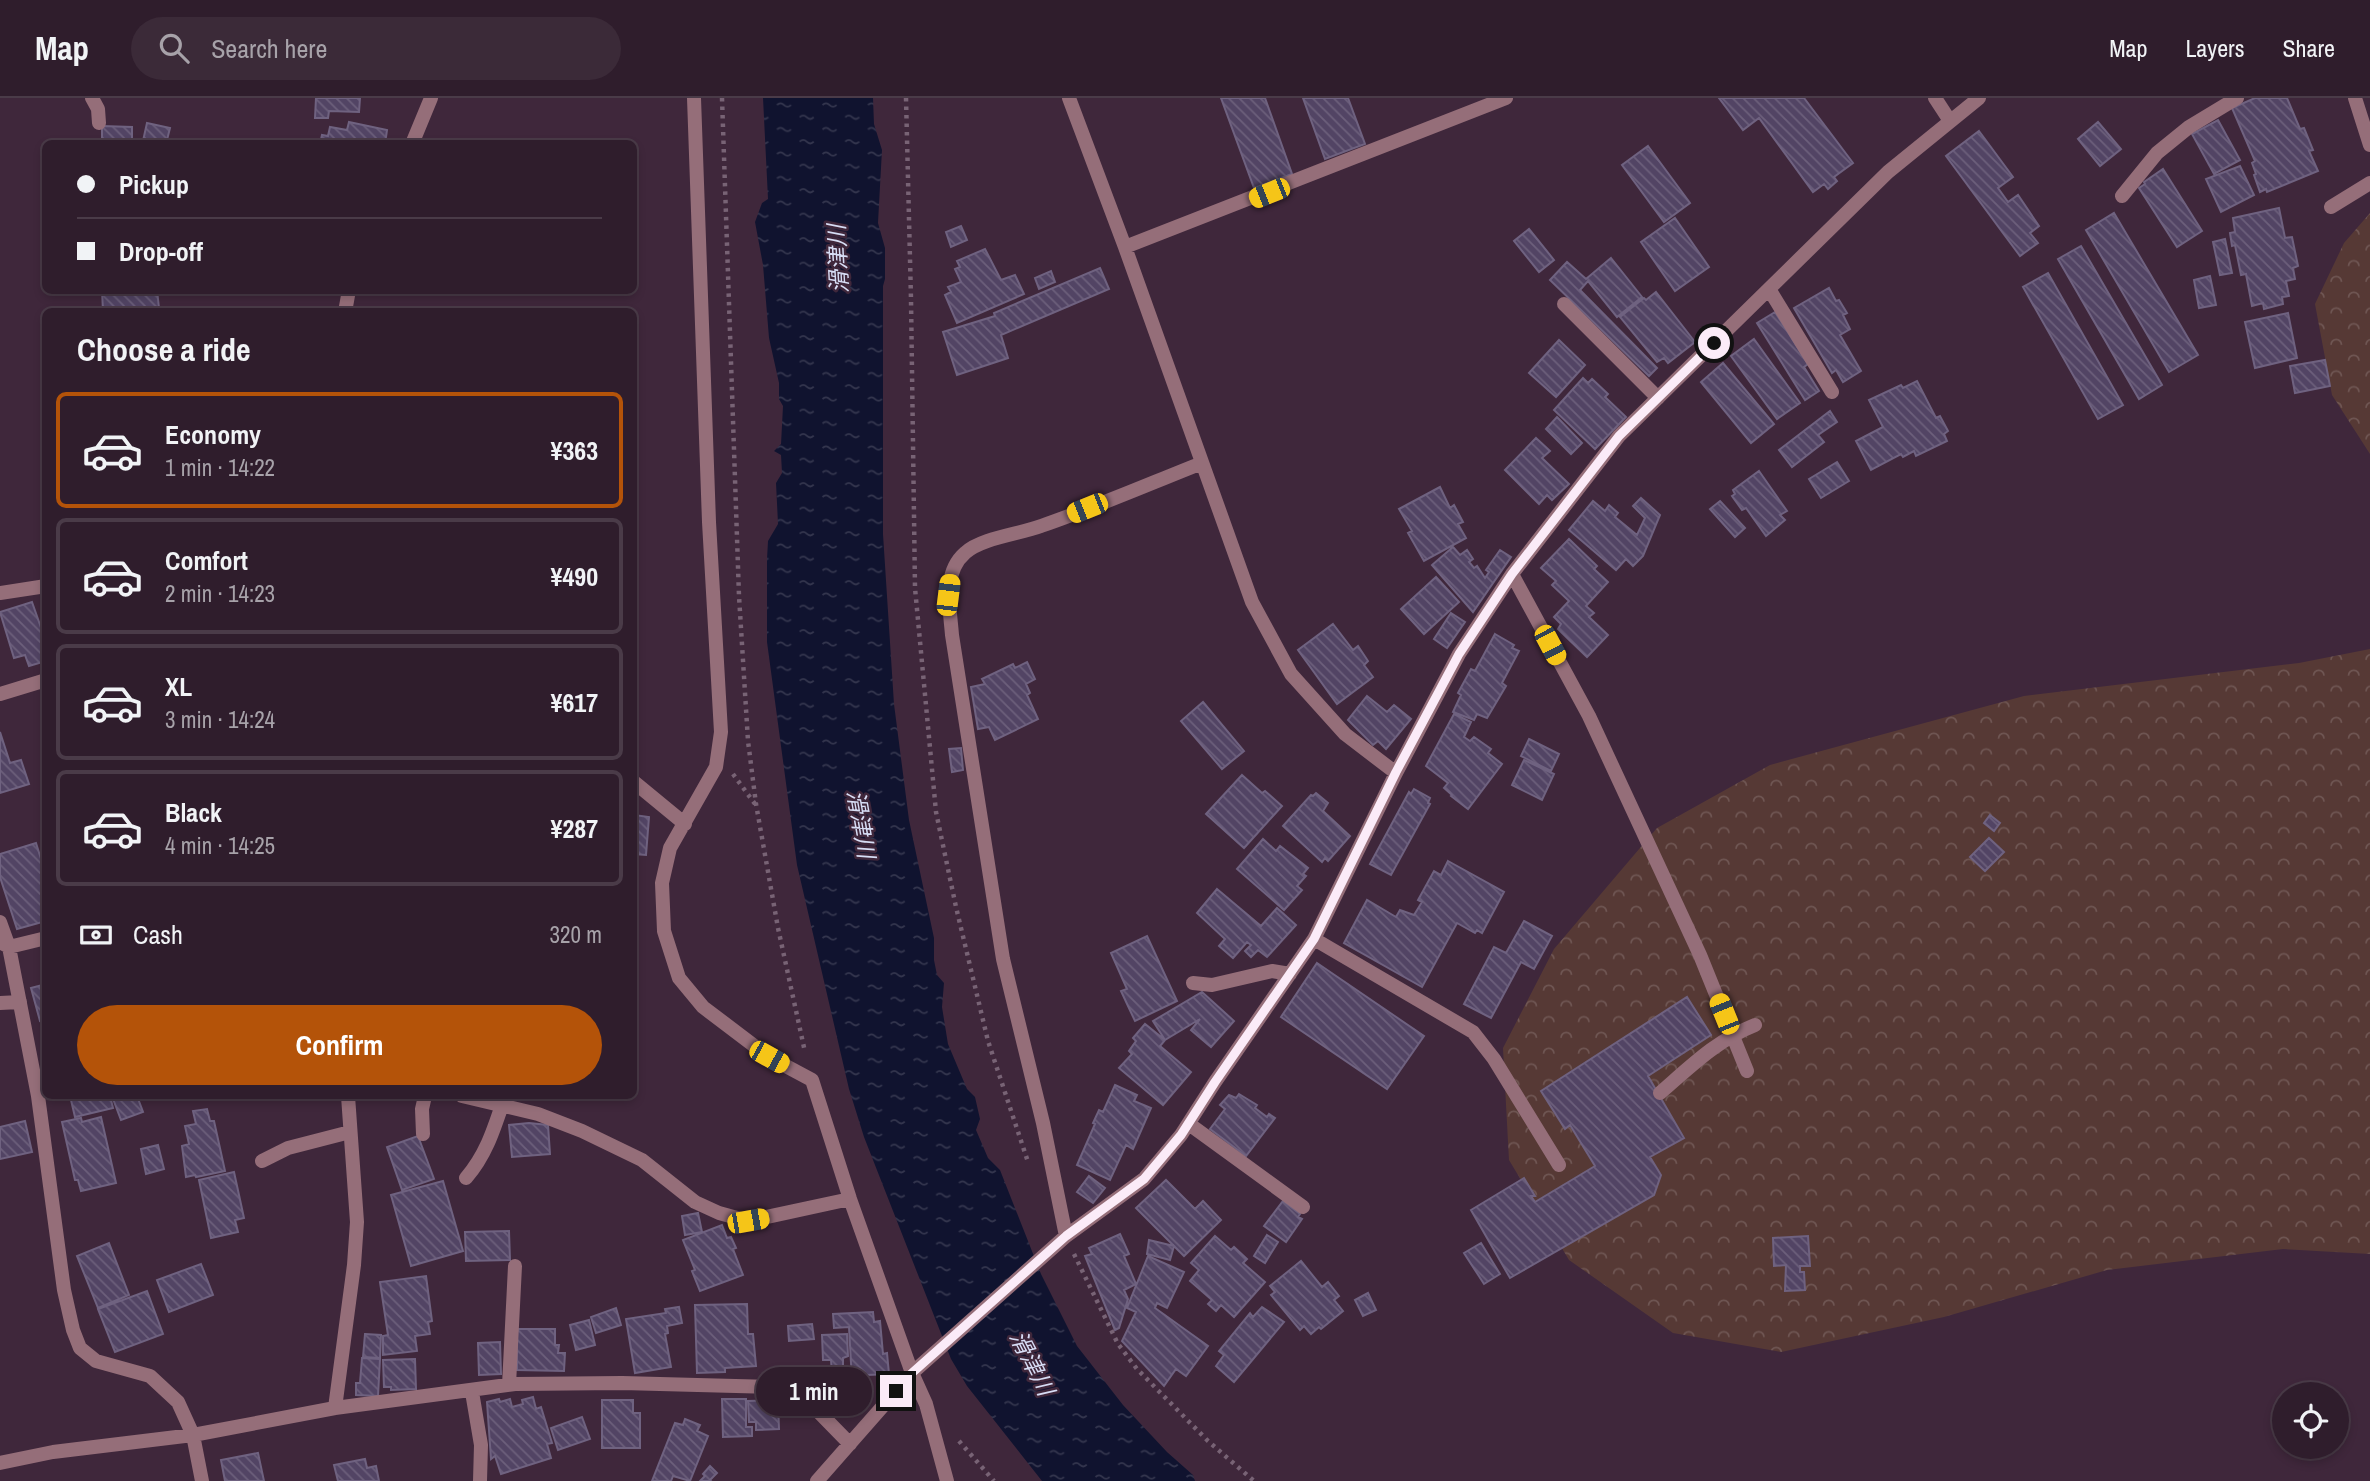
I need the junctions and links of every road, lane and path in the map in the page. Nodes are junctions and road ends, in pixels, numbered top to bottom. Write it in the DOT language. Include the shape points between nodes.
graph roads {
  1 [pos="92,98"];
  2 [pos="432,98"];
  3 [pos="694,98"];
  4 [pos="722,98"];
  5 [pos="1069,98"];
  6 [pos="1507,98"];
  7 [pos="1935,98"];
  8 [pos="1979,98"];
  9 [pos="2237,98"];
  10 [pos="2354,98"];
  11 [pos="1950,121"];
  12 [pos="99,123"];
  13 [pos="414,140"];
  14 [pos="2370,145"];
  15 [pos="2370,183"];
  16 [pos="2122,196"];
  17 [pos="2331,207"];
  18 [pos="1125,247"];
  19 [pos="1769,289"];
  20 [pos="1564,304"];
  21 [pos="1832,392"];
  22 [pos="1658,398"];
  23 [pos="1202,463"];
  24 [pos="1512,574"];
  25 [pos="42,587"];
  26 [pos="0,593"];
  27 [pos="42,681"];
  28 [pos="0,694"];
  29 [pos="718,755"];
  30 [pos="1396,772"];
  31 [pos="637,784"];
  32 [pos="756,804"];
  33 [pos="685,824"];
  34 [pos="0,922"];
  35 [pos="42,939"];
  36 [pos="1314,939"];
  37 [pos="4,945"];
  38 [pos="1290,974"];
  39 [pos="1193,983"];
  40 [pos="20,1002"];
  41 [pos="0,1003"];
  42 [pos="1755,1025"];
  43 [pos="1732,1034"];
  44 [pos="1747,1071"];
  45 [pos="811,1080"];
  46 [pos="1660,1093"];
  47 [pos="348,1099"];
  48 [pos="424,1099"];
  49 [pos="475,1099"];
  50 [pos="502,1105"];
  51 [pos="1189,1124"];
  52 [pos="350,1132"];
  53 [pos="423,1134"];
  54 [pos="262,1160"];
  55 [pos="1559,1165"];
  56 [pos="466,1178"];
  57 [pos="850,1199"];
  58 [pos="1303,1207"];
  59 [pos="1062,1240"];
  60 [pos="515,1266"];
  61 [pos="916,1369"];
  62 [pos="509,1385"];
  63 [pos="472,1392"];
  64 [pos="335,1408"];
  65 [pos="193,1435"];
  66 [pos="850,1444"];
  67 [pos="0,1463"];
  68 [pos="202,1481"];
  69 [pos="480,1481"];
  70 [pos="817,1481"];
  71 [pos="947,1481"];
  72 [pos="1254,1481"];
  1 -- 12 [label="street" via="99,109"];
  2 -- 13 [label="street"];
  3 -- 29 [label="street" via="721,732"];
  4 -- 32 [label="path" via="739,597"];
  5 -- 18 [label="street"];
  6 -- 18 [label="street"];
  7 -- 11 [label="street"];
  8 -- 11 [label="street"];
  9 -- 16 [label="street" via="2157,153"];
  10 -- 14 [label="street"];
  11 -- 19 [label="street" via="1888,172"];
  15 -- 17 [label="street"];
  18 -- 23 [label="street"];
  19 -- 21 [label="street"];
  19 -- 22 [label="street"];
  20 -- 22 [label="street"];
  22 -- 24 [label="street" via="1619,436"];
  23 -- 30 [label="street" via="1252,602 1292,674 1345,734"];
  23 -- 59 [label="street" via="1040,527 978,545 964,553 951,574 952,635 1003,959 1043,1123"];
  24 -- 30 [label="street" via="1459,654"];
  24 -- 43 [label="street" via="1589,716"];
  25 -- 26 [label="street"];
  27 -- 28 [label="street"];
  29 -- 32 [label="path"];
  29 -- 33 [label="street"];
  30 -- 36 [label="street"];
  31 -- 33 [label="street"];
  32 -- 45 [label="path"];
  33 -- 45 [label="street" via="670,848 662,883 664,930 679,978 714,1015 769,1057"];
  34 -- 37 [label="street"];
  35 -- 37 [label="street"];
  36 -- 38 [label="street"];
  36 -- 55 [label="street" via="1473,1032"];
  37 -- 40 [label="street"];
  38 -- 39 [label="street" via="1272,971 1212,985"];
  38 -- 51 [label="street"];
  40 -- 41 [label="street"];
  40 -- 65 [label="street" via="72,1330 80,1348 96,1361 150,1376 178,1402"];
  42 -- 43 [label="street"];
  43 -- 44 [label="street"];
  43 -- 46 [label="street"];
  45 -- 57 [label="street"];
  47 -- 52 [label="street"];
  48 -- 53 [label="street"];
  49 -- 50 [label="street"];
  50 -- 56 [label="street" via="490,1143"];
  50 -- 57 [label="street" via="582,1131 642,1160 695,1202 748,1221"];
  51 -- 58 [label="street"];
  51 -- 59 [label="street" via="1144,1179"];
  52 -- 54 [label="street" via="288,1148"];
  52 -- 64 [label="street" via="356,1232"];
  57 -- 61 [label="street"];
  59 -- 61 [label="street"];
  59 -- 72 [label="path" via="1118,1344 1137,1369"];
  60 -- 62 [label="street"];
  61 -- 66 [label="street"];
  61 -- 71 [label="street"];
  62 -- 63 [label="street"];
  62 -- 66 [label="street" via="769,1387 810,1403"];
  63 -- 64 [label="street"];
  63 -- 69 [label="street" via="481,1445"];
  64 -- 65 [label="street"];
  65 -- 67 [label="street"];
  65 -- 68 [label="street"];
  66 -- 70 [label="street"];
}
